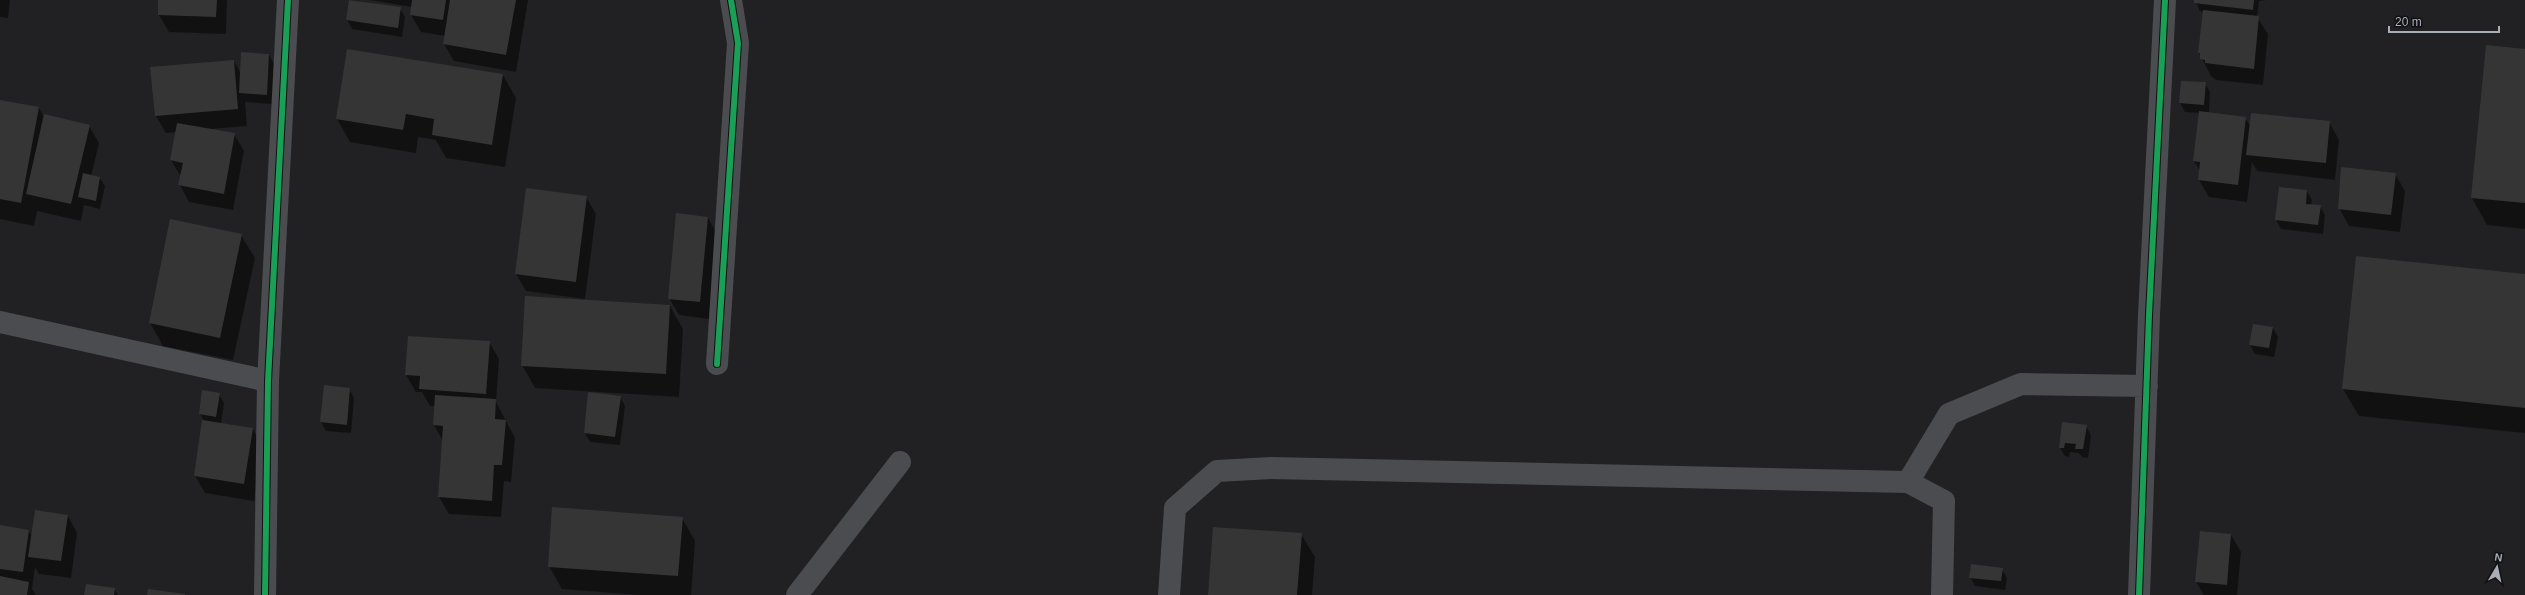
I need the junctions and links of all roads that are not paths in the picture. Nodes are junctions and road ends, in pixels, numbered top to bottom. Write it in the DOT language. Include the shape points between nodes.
graph roads {
  1 [pos="288,0"];
  2 [pos="731,0"];
  3 [pos="2165,0"];
  4 [pos="0,322"];
  5 [pos="717,364"];
  6 [pos="268,381"];
  7 [pos="2146,386"];
  8 [pos="900,462"];
  9 [pos="1908,482"];
  10 [pos="265,595"];
  11 [pos="797,595"];
  12 [pos="1170,595"];
  13 [pos="1942,595"];
  14 [pos="2139,595"];
  1 -- 6 [label="street"];
  2 -- 5 [label="street" via="738,43"];
  3 -- 7 [label="street"];
  4 -- 6 [label="street"];
  6 -- 10 [label="street"];
  7 -- 9 [label="street" via="2021,384 1949,414"];
  7 -- 14 [label="street"];
  8 -- 11 [label="street"];
  9 -- 12 [label="street" via="1271,468 1217,471 1175,508"];
  9 -- 13 [label="street" via="1944,501"];
}
